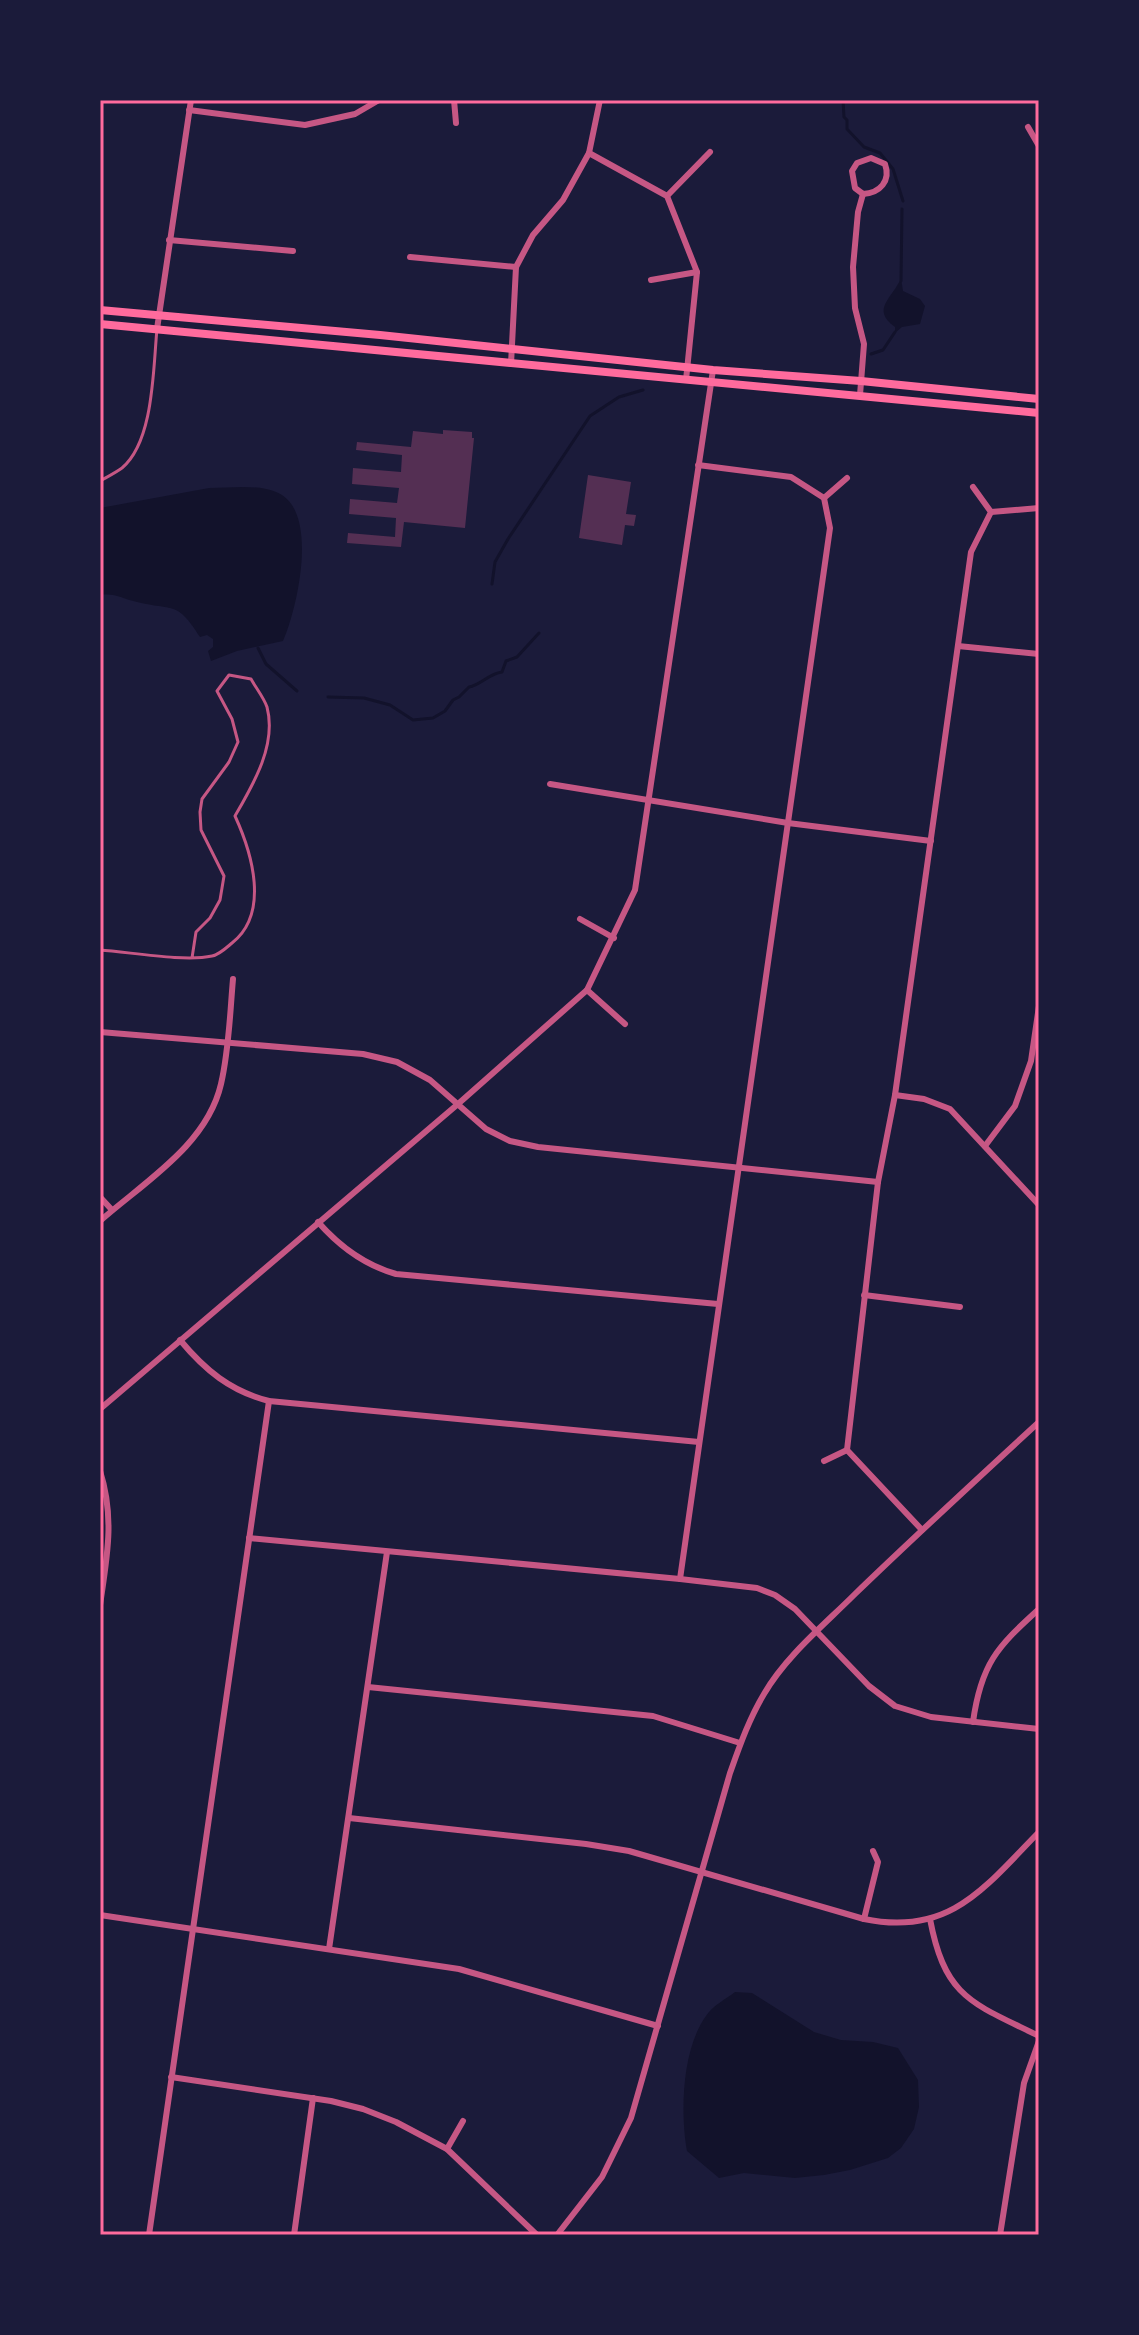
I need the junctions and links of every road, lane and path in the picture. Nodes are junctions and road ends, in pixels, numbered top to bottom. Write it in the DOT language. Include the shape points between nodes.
graph roads {
  1 [pos="191,100"];
  2 [pos="379,100"];
  3 [pos="454,100"];
  4 [pos="600,100"];
  5 [pos="189,110"];
  6 [pos="456,123"];
  7 [pos="1028,127"];
  8 [pos="1039,146"];
  9 [pos="710,152"];
  10 [pos="589,153"];
  11 [pos="863,194"];
  12 [pos="667,196"];
  13 [pos="169,240"];
  14 [pos="293,251"];
  15 [pos="410,257"];
  16 [pos="516,267"];
  17 [pos="697,272"];
  18 [pos="651,280"];
  19 [pos="100,310"];
  20 [pos="160,315"];
  21 [pos="100,324"];
  22 [pos="157,329"];
  23 [pos="511,350"];
  24 [pos="511,364"];
  25 [pos="688,367"];
  26 [pos="713,370"];
  27 [pos="686,380"];
  28 [pos="861,381"];
  29 [pos="711,383"];
  30 [pos="860,395"];
  31 [pos="1039,399"];
  32 [pos="1039,413"];
  33 [pos="698,465"];
  34 [pos="847,478"];
  35 [pos="100,481"];
  36 [pos="973,487"];
  37 [pos="824,498"];
  38 [pos="1039,508"];
  39 [pos="991,512"];
  40 [pos="958,646"];
  41 [pos="1039,654"];
  42 [pos="550,784"];
  43 [pos="649,801"];
  44 [pos="788,823"];
  45 [pos="931,841"];
  46 [pos="580,919"];
  47 [pos="614,938"];
  48 [pos="100,950"];
  49 [pos="192,958"];
  50 [pos="233,979"];
  51 [pos="587,990"];
  52 [pos="1039,1006"];
  53 [pos="625,1024"];
  54 [pos="100,1032"];
  55 [pos="227,1043"];
  56 [pos="895,1095"];
  57 [pos="458,1104"];
  58 [pos="985,1146"];
  59 [pos="738,1167"];
  60 [pos="878,1182"];
  61 [pos="100,1197"];
  62 [pos="1039,1205"];
  63 [pos="112,1210"];
  64 [pos="100,1221"];
  65 [pos="318,1222"];
  66 [pos="864,1295"];
  67 [pos="718,1304"];
  68 [pos="960,1307"];
  69 [pos="180,1340"];
  70 [pos="269,1401"];
  71 [pos="100,1409"];
  72 [pos="1039,1422"];
  73 [pos="699,1442"];
  74 [pos="847,1450"];
  75 [pos="824,1461"];
  76 [pos="100,1471"];
  77 [pos="922,1530"];
  78 [pos="249,1538"];
  79 [pos="387,1552"];
  80 [pos="680,1579"];
  81 [pos="100,1605"];
  82 [pos="1039,1609"];
  83 [pos="817,1631"];
  84 [pos="368,1687"];
  85 [pos="973,1722"];
  86 [pos="1039,1729"];
  87 [pos="740,1743"];
  88 [pos="349,1818"];
  89 [pos="1039,1832"];
  90 [pos="873,1851"];
  91 [pos="703,1872"];
  92 [pos="100,1915"];
  93 [pos="864,1919"];
  94 [pos="930,1919"];
  95 [pos="192,1929"];
  96 [pos="329,1949"];
  97 [pos="658,2026"];
  98 [pos="1039,2038"];
  99 [pos="171,2077"];
  100 [pos="313,2098"];
  101 [pos="463,2121"];
  102 [pos="447,2149"];
  103 [pos="149,2235"];
  104 [pos="294,2235"];
  105 [pos="537,2235"];
  106 [pos="557,2235"];
  107 [pos="1000,2235"];
  1 -- 5 [label="street"];
  2 -- 5 [label="street" via="355,114 305,125"];
  3 -- 6 [label="street"];
  4 -- 10 [label="street"];
  5 -- 13 [label="street"];
  7 -- 8 [label="street"];
  9 -- 12 [label="street"];
  10 -- 12 [label="street"];
  10 -- 16 [label="street"];
  11 -- 11 [label="street" via="879,190 886,181 887,167 878,160 866,159 853,168 855,188"];
  11 -- 28 [label="street" via="853,267 864,344"];
  12 -- 17 [label="street"];
  13 -- 14 [label="street"];
  13 -- 20 [label="street"];
  15 -- 16 [label="street"];
  16 -- 23 [label="street"];
  17 -- 18 [label="street"];
  17 -- 25 [label="street"];
  19 -- 20 [label="main road"];
  20 -- 22 [label="street"];
  20 -- 23 [label="main road"];
  21 -- 22 [label="main road"];
  22 -- 24 [label="main road"];
  22 -- 35 [label="lane" via="140,445 123,467"];
  23 -- 24 [label="street"];
  23 -- 25 [label="main road"];
  24 -- 27 [label="main road"];
  25 -- 26 [label="main road"];
  25 -- 27 [label="street"];
  26 -- 28 [label="main road"];
  26 -- 29 [label="street"];
  27 -- 29 [label="main road"];
  28 -- 30 [label="street"];
  28 -- 31 [label="main road"];
  29 -- 30 [label="main road"];
  29 -- 33 [label="street"];
  30 -- 32 [label="main road"];
  33 -- 37 [label="street" via="791,477"];
  33 -- 43 [label="street"];
  34 -- 37 [label="street"];
  36 -- 39 [label="street"];
  37 -- 44 [label="street" via="830,536"];
  38 -- 39 [label="street"];
  39 -- 40 [label="street" via="971,552"];
  40 -- 41 [label="street"];
  40 -- 45 [label="street"];
  42 -- 43 [label="street"];
  43 -- 44 [label="street"];
  43 -- 47 [label="street" via="635,890"];
  44 -- 45 [label="street"];
  44 -- 59 [label="street"];
  45 -- 56 [label="street"];
  46 -- 47 [label="street"];
  47 -- 51 [label="street"];
  48 -- 49 [label="lane"];
  49 -- 49 [label="lane" via="215,956 240,937 254,908 248,843 235,816 254,784 270,736 267,706 251,679 229,675 217,691 238,742 202,799 200,812 201,830 224,876 220,900 196,932"];
  50 -- 55 [label="street"];
  51 -- 53 [label="street"];
  51 -- 57 [label="street"];
  52 -- 58 [label="street" via="1031,1061 1015,1106"];
  54 -- 55 [label="street"];
  55 -- 57 [label="street" via="363,1054 397,1062"];
  55 -- 63 [label="street" via="221,1086 196,1135"];
  56 -- 58 [label="street" via="950,1109"];
  56 -- 60 [label="street"];
  57 -- 59 [label="street" via="486,1129 510,1141"];
  57 -- 65 [label="street"];
  58 -- 62 [label="street"];
  59 -- 60 [label="street"];
  59 -- 67 [label="street"];
  60 -- 66 [label="street"];
  61 -- 63 [label="street"];
  63 -- 64 [label="street"];
  65 -- 67 [label="street" via="356,1257 396,1274"];
  65 -- 69 [label="street"];
  66 -- 68 [label="street"];
  66 -- 74 [label="street"];
  67 -- 73 [label="street"];
  69 -- 70 [label="street" via="221,1380"];
  69 -- 71 [label="street"];
  70 -- 73 [label="street"];
  70 -- 78 [label="street"];
  72 -- 77 [label="street"];
  73 -- 80 [label="street"];
  74 -- 75 [label="street"];
  74 -- 77 [label="street"];
  76 -- 81 [label="street" via="110,1513"];
  77 -- 83 [label="street"];
  78 -- 79 [label="street"];
  78 -- 95 [label="street"];
  79 -- 80 [label="street"];
  79 -- 84 [label="street"];
  80 -- 83 [label="street" via="763,1590 795,1609"];
  82 -- 85 [label="street" via="990,1660"];
  83 -- 85 [label="street" via="895,1706 917,1715"];
  83 -- 87 [label="street" via="765,1692"];
  84 -- 87 [label="street" via="653,1716"];
  84 -- 88 [label="street"];
  85 -- 86 [label="street"];
  87 -- 91 [label="street"];
  88 -- 91 [label="street" via="586,1844"];
  88 -- 96 [label="street"];
  89 -- 94 [label="street" via="976,1895"];
  90 -- 93 [label="street" via="878,1862"];
  91 -- 93 [label="street"];
  91 -- 97 [label="street"];
  92 -- 95 [label="street"];
  93 -- 94 [label="street"];
  94 -- 98 [label="street" via="940,1960 959,1990"];
  95 -- 96 [label="street"];
  95 -- 99 [label="street"];
  96 -- 97 [label="street" via="459,1969"];
  97 -- 106 [label="street" via="631,2118 602,2177"];
  98 -- 107 [label="street" via="1024,2083"];
  99 -- 100 [label="street"];
  99 -- 103 [label="street"];
  100 -- 102 [label="street" via="379,2115"];
  100 -- 104 [label="street"];
  101 -- 102 [label="street"];
  102 -- 105 [label="street"];
}
